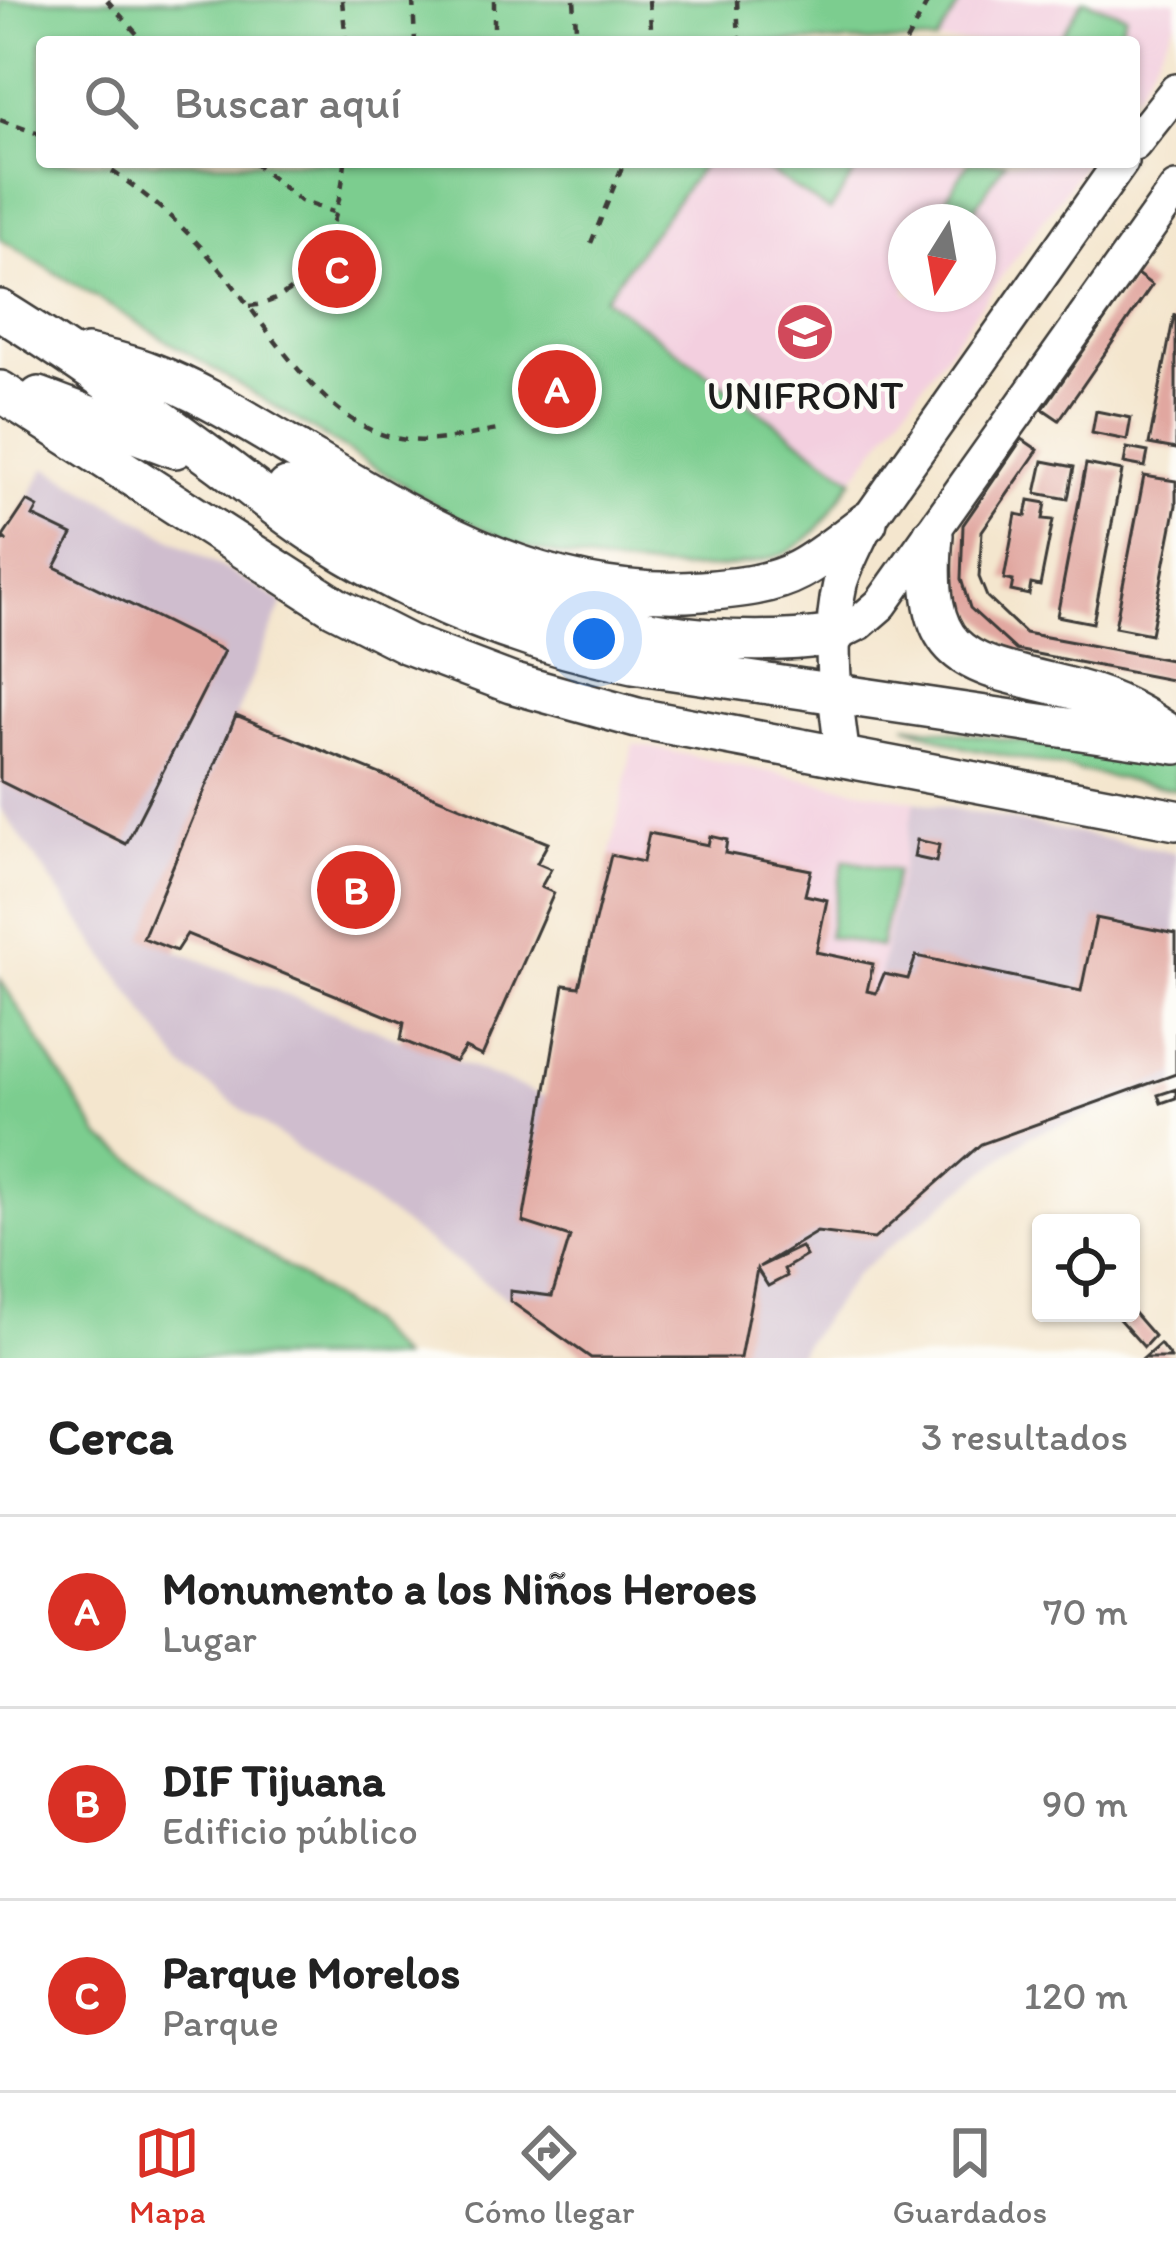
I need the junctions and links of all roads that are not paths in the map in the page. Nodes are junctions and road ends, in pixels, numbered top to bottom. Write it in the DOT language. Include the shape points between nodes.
graph roads {
  1 [pos="1176,61"];
  2 [pos="1176,91"];
  3 [pos="1142,132"];
  4 [pos="1117,168"];
  5 [pos="1176,189"];
  6 [pos="0,310"];
  7 [pos="60,347"];
  8 [pos="0,387"];
  9 [pos="222,465"];
  10 [pos="866,522"];
  11 [pos="933,535"];
  12 [pos="835,635"];
  13 [pos="834,693"];
  14 [pos="1176,742"];
  15 [pos="843,757"];
  16 [pos="1176,820"];
  1 -- 3 [label="main road"];
  2 -- 3 [label="main road"];
  4 -- 10 [label="main road"];
  5 -- 11 [label="main road"];
  6 -- 7 [label="main road"];
  7 -- 9 [label="main road"];
  7 -- 10 [label="main road" via="212,400 471,549 602,587 751,587 798,571"];
  8 -- 9 [label="main road"];
  8 -- 15 [label="main road" via="306,591 408,644 638,718"];
  9 -- 12 [label="main road" via="284,487 465,578 585,616 716,642"];
  9 -- 13 [label="main road" via="318,537 491,626 589,655"];
  10 -- 12 [label="main road" via="842,580"];
  11 -- 12 [label="main road" via="881,604"];
  11 -- 14 [label="main road" via="928,582 945,638 1003,674 1138,712"];
  12 -- 13 [label="main road"];
  13 -- 14 [label="main road"];
  13 -- 15 [label="main road"];
  15 -- 16 [label="main road"];
}
